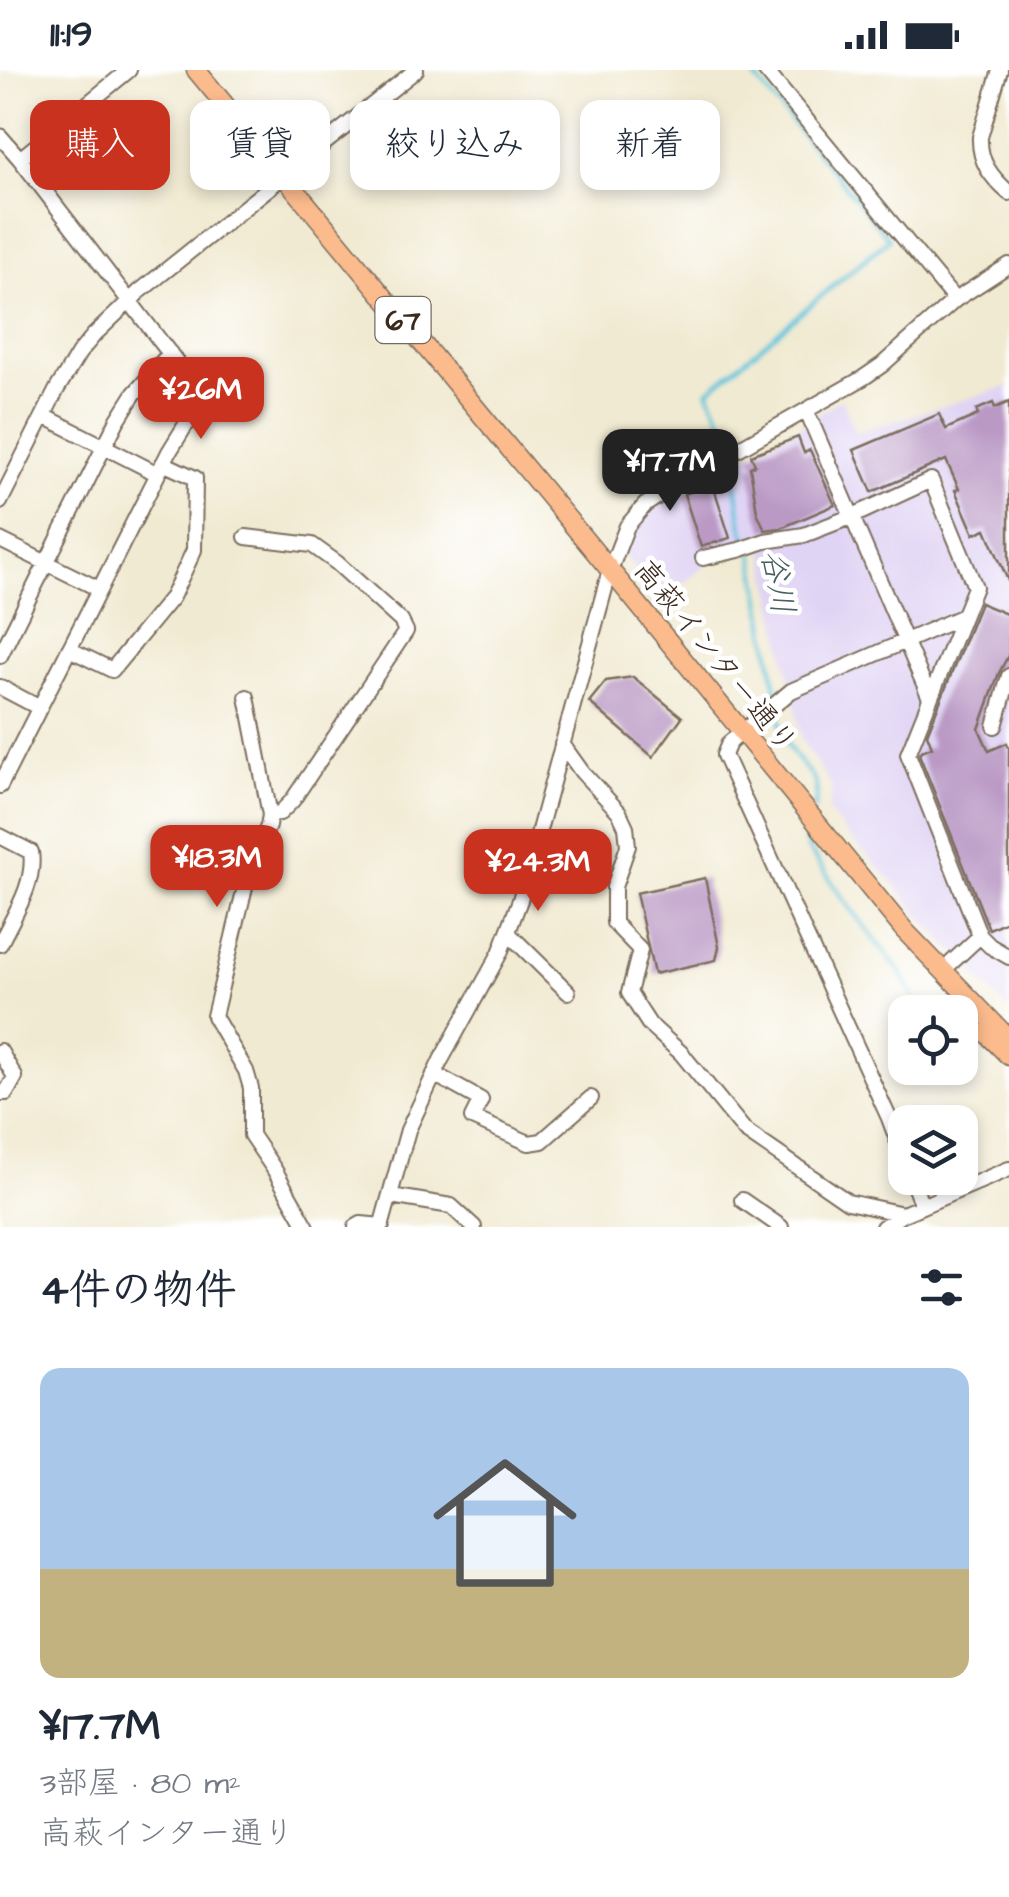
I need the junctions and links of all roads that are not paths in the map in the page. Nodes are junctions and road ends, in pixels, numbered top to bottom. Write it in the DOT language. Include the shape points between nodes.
graph roads {
  1 [pos="129,70"];
  2 [pos="196,70"];
  3 [pos="416,70"];
  4 [pos="765,70"];
  5 [pos="1000,70"];
  6 [pos="221,100"];
  7 [pos="0,136"];
  8 [pos="330,139"];
  9 [pos="20,158"];
  10 [pos="267,190"];
  11 [pos="296,190"];
  12 [pos="1009,193"];
  13 [pos="1009,266"];
  14 [pos="955,300"];
  15 [pos="130,301"];
  16 [pos="170,354"];
  17 [pos="807,412"];
  18 [pos="44,416"];
  19 [pos="105,446"];
  20 [pos="161,468"];
  21 [pos="2,495"];
  22 [pos="853,516"];
  23 [pos="246,538"];
  24 [pos="0,540"];
  25 [pos="703,558"];
  26 [pos="47,563"];
  27 [pos="610,570"];
  28 [pos="100,589"];
  29 [pos="961,618"];
  30 [pos="906,641"];
  31 [pos="69,649"];
  32 [pos="0,656"];
  33 [pos="1009,676"];
  34 [pos="0,687"];
  35 [pos="246,698"];
  36 [pos="930,698"];
  37 [pos="40,708"];
  38 [pos="995,726"];
  39 [pos="743,731"];
  40 [pos="562,744"];
  41 [pos="0,786"];
  42 [pos="270,814"];
  43 [pos="0,836"];
  44 [pos="836,847"];
  45 [pos="4,929"];
  46 [pos="508,933"];
  47 [pos="980,936"];
  48 [pos="0,944"];
  49 [pos="1009,957"];
  50 [pos="952,963"];
  51 [pos="568,992"];
  52 [pos="1009,1023"];
  53 [pos="1009,1039"];
  54 [pos="0,1052"];
  55 [pos="1009,1056"];
  56 [pos="434,1074"];
  57 [pos="0,1093"];
  58 [pos="591,1098"];
  59 [pos="888,1116"];
  60 [pos="1009,1169"];
  61 [pos="918,1195"];
  62 [pos="391,1196"];
  63 [pos="742,1200"];
  64 [pos="922,1206"];
  65 [pos="902,1214"];
  66 [pos="307,1227"];
  67 [pos="356,1227"];
  68 [pos="381,1227"];
  69 [pos="474,1227"];
  70 [pos="780,1227"];
  71 [pos="883,1227"];
  1 -- 9 [label="street"];
  2 -- 6 [label="main road, 高萩インター通り / 67"];
  3 -- 8 [label="street"];
  4 -- 14 [label="street"];
  5 -- 12 [label="street" via="980,148 986,169"];
  7 -- 9 [label="street"];
  9 -- 15 [label="street"];
  10 -- 15 [label="street"];
  11 -- 27 [label="main road, 高萩インター通り / 67"];
  13 -- 14 [label="street"];
  14 -- 17 [label="street" via="882,365"];
  15 -- 16 [label="street"];
  15 -- 18 [label="street" via="79,353"];
  16 -- 19 [label="street" via="134,394"];
  16 -- 20 [label="street" via="208,403 185,426"];
  17 -- 22 [label="street"];
  17 -- 27 [label="street" via="645,505 627,526"];
  18 -- 19 [label="street"];
  18 -- 21 [label="street"];
  19 -- 20 [label="street"];
  19 -- 26 [label="street"];
  20 -- 28 [label="street"];
  20 -- 31 [label="street" via="196,478 196,546 172,597 112,670"];
  22 -- 25 [label="street" via="804,535"];
  22 -- 29 [label="street" via="930,480 975,586"];
  22 -- 30 [label="street"];
  23 -- 42 [label="street" via="312,545 406,631 292,801"];
  24 -- 26 [label="street"];
  26 -- 28 [label="street"];
  26 -- 32 [label="street"];
  27 -- 39 [label="main road, 高萩インター通り / 67"];
  27 -- 40 [label="street"];
  28 -- 31 [label="street"];
  29 -- 30 [label="street"];
  29 -- 36 [label="street"];
  30 -- 36 [label="street"];
  30 -- 39 [label="street" via="791,691"];
  31 -- 37 [label="street"];
  33 -- 38 [label="street"];
  34 -- 37 [label="street"];
  35 -- 42 [label="street"];
  36 -- 47 [label="street" via="908,754"];
  37 -- 41 [label="street"];
  39 -- 44 [label="main road, 高萩インター通り / 67"];
  39 -- 59 [label="street" via="726,749 727,765"];
  40 -- 46 [label="street"];
  40 -- 65 [label="street" via="626,827 614,924 640,950 629,993 649,1024 682,1053 745,1131 848,1202"];
  42 -- 66 [label="street" via="214,1016 251,1088 251,1135"];
  43 -- 45 [label="street" via="31,852 32,859 29,882"];
  44 -- 50 [label="main road"];
  44 -- 53 [label="main road, 高萩インター通り / 67"];
  44 -- 55 [label="main road" via="896,938"];
  45 -- 48 [label="street"];
  46 -- 51 [label="street"];
  46 -- 56 [label="street"];
  47 -- 49 [label="street"];
  47 -- 50 [label="street"];
  50 -- 52 [label="main road"];
  54 -- 57 [label="street" via="16,1077"];
  56 -- 58 [label="street" via="481,1100 472,1118 529,1144 542,1141"];
  56 -- 62 [label="street" via="408,1130"];
  60 -- 64 [label="street"];
  61 -- 64 [label="street"];
  62 -- 68 [label="street"];
  62 -- 69 [label="street" via="452,1206"];
  63 -- 70 [label="street"];
  64 -- 65 [label="street"];
  65 -- 71 [label="street"];
  67 -- 68 [label="street"];
}
